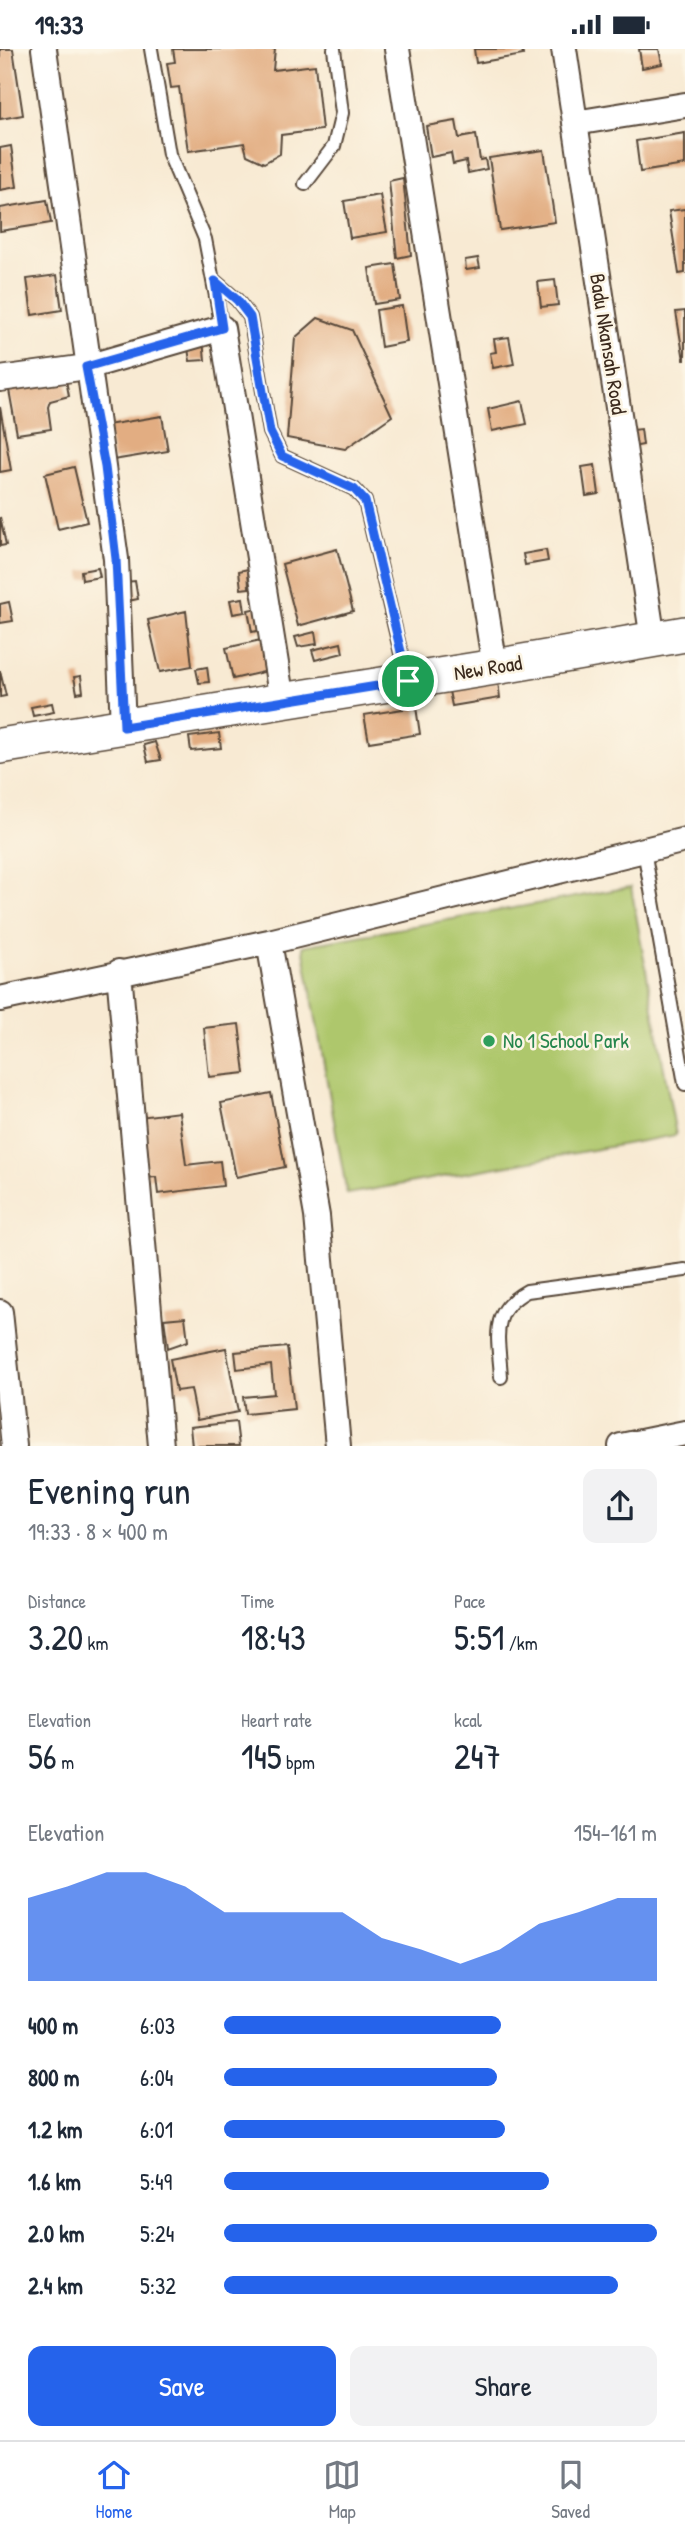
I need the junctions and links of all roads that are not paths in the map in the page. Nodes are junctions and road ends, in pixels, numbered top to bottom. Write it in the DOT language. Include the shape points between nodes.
graph roads {
  1 [pos="44,49"];
  2 [pos="151,49"];
  3 [pos="334,49"];
  4 [pos="397,49"];
  5 [pos="564,49"];
  6 [pos="685,105"];
  7 [pos="575,123"];
  8 [pos="305,184"];
  9 [pos="215,281"];
  10 [pos="222,328"];
  11 [pos="86,367"];
  12 [pos="0,379"];
  13 [pos="669,637"];
  14 [pos="495,667"];
  15 [pos="408,681"];
  16 [pos="282,701"];
  17 [pos="124,727"];
  18 [pos="0,746"];
  19 [pos="685,839"];
  20 [pos="644,850"];
  21 [pos="269,942"];
  22 [pos="119,972"];
  23 [pos="0,999"];
  24 [pos="685,1084"];
  25 [pos="685,1269"];
  26 [pos="0,1312"];
  27 [pos="500,1377"];
  28 [pos="685,1433"];
  29 [pos="14,1446"];
  30 [pos="162,1446"];
  31 [pos="338,1446"];
  32 [pos="621,1446"];
  1 -- 11 [label="street"];
  2 -- 9 [label="lane" via="169,154 205,240"];
  3 -- 8 [label="lane" via="342,113 334,146"];
  4 -- 14 [label="street"];
  5 -- 7 [label="street, Badu Nkansah Road"];
  6 -- 7 [label="street"];
  7 -- 13 [label="street, Badu Nkansah Road"];
  9 -- 10 [label="lane"];
  9 -- 15 [label="lane" via="250,317 270,432 282,456 354,489 365,501"];
  10 -- 11 [label="street"];
  10 -- 16 [label="street"];
  11 -- 12 [label="street"];
  11 -- 17 [label="street" via="116,559"];
  13 -- 14 [label="street, New Road"];
  14 -- 15 [label="street, New Road"];
  15 -- 16 [label="street, New Road"];
  16 -- 17 [label="street, New Road"];
  17 -- 18 [label="street, New Road"];
  19 -- 20 [label="street"];
  20 -- 21 [label="street"];
  20 -- 24 [label="lane"];
  21 -- 22 [label="street"];
  21 -- 31 [label="street" via="317,1216"];
  22 -- 23 [label="street"];
  22 -- 30 [label="street"];
  25 -- 27 [label="lane" via="527,1291 514,1298 504,1306 499,1323"];
  26 -- 29 [label="street"];
  28 -- 32 [label="street"];
}
